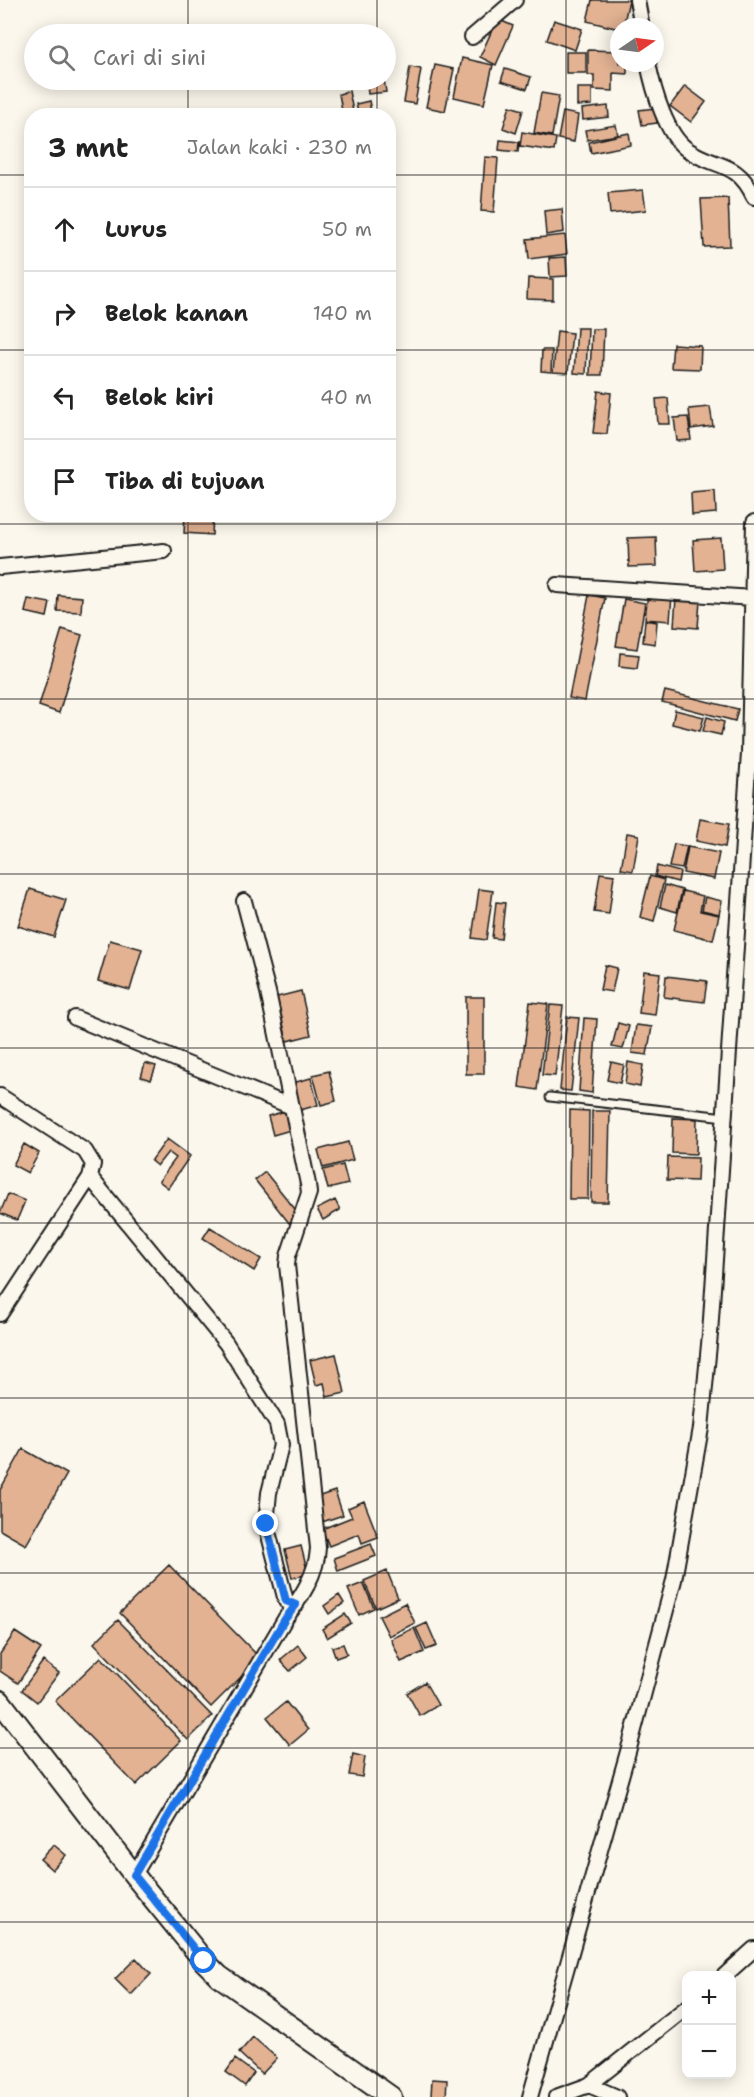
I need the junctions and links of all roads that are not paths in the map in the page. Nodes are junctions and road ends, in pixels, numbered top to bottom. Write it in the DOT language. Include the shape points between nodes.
graph roads {
  1 [pos="515,0"];
  2 [pos="637,0"];
  3 [pos="640,18"];
  4 [pos="472,37"];
  5 [pos="650,72"];
  6 [pos="752,185"];
  7 [pos="754,522"];
  8 [pos="164,551"];
  9 [pos="0,567"];
  10 [pos="557,585"];
  11 [pos="753,598"];
  12 [pos="244,901"];
  13 [pos="75,1018"];
  14 [pos="0,1096"];
  15 [pos="550,1097"];
  16 [pos="292,1107"];
  17 [pos="725,1117"];
  18 [pos="90,1177"];
  19 [pos="0,1314"];
  20 [pos="296,1605"];
  21 [pos="0,1701"];
  22 [pos="134,1875"];
  23 [pos="754,1949"];
  24 [pos="730,1971"];
  25 [pos="682,2012"];
  26 [pos="589,2085"];
  27 [pos="391,2097"];
  28 [pos="530,2097"];
  29 [pos="556,2097"];
  30 [pos="617,2097"];
  1 -- 4 [label="street"];
  2 -- 3 [label="street"];
  5 -- 6 [label="street" via="654,93 676,137 687,150 736,171"];
  7 -- 11 [label="street"];
  8 -- 9 [label="street"];
  10 -- 11 [label="street"];
  11 -- 17 [label="street" via="749,753"];
  12 -- 16 [label="street"];
  13 -- 16 [label="street"];
  14 -- 18 [label="street" via="85,1151 93,1164"];
  15 -- 17 [label="lane"];
  16 -- 20 [label="street" via="309,1193 287,1265 318,1548 314,1568"];
  17 -- 28 [label="street" via="701,1428 674,1580"];
  18 -- 19 [label="street"];
  18 -- 20 [label="street" via="226,1343 277,1424 281,1445 266,1524 286,1601"];
  20 -- 22 [label="street"];
  21 -- 22 [label="street"];
  22 -- 27 [label="street" via="219,1976"];
  23 -- 24 [label="street"];
  25 -- 26 [label="street"];
  26 -- 29 [label="street"];
  26 -- 30 [label="street"];
}
